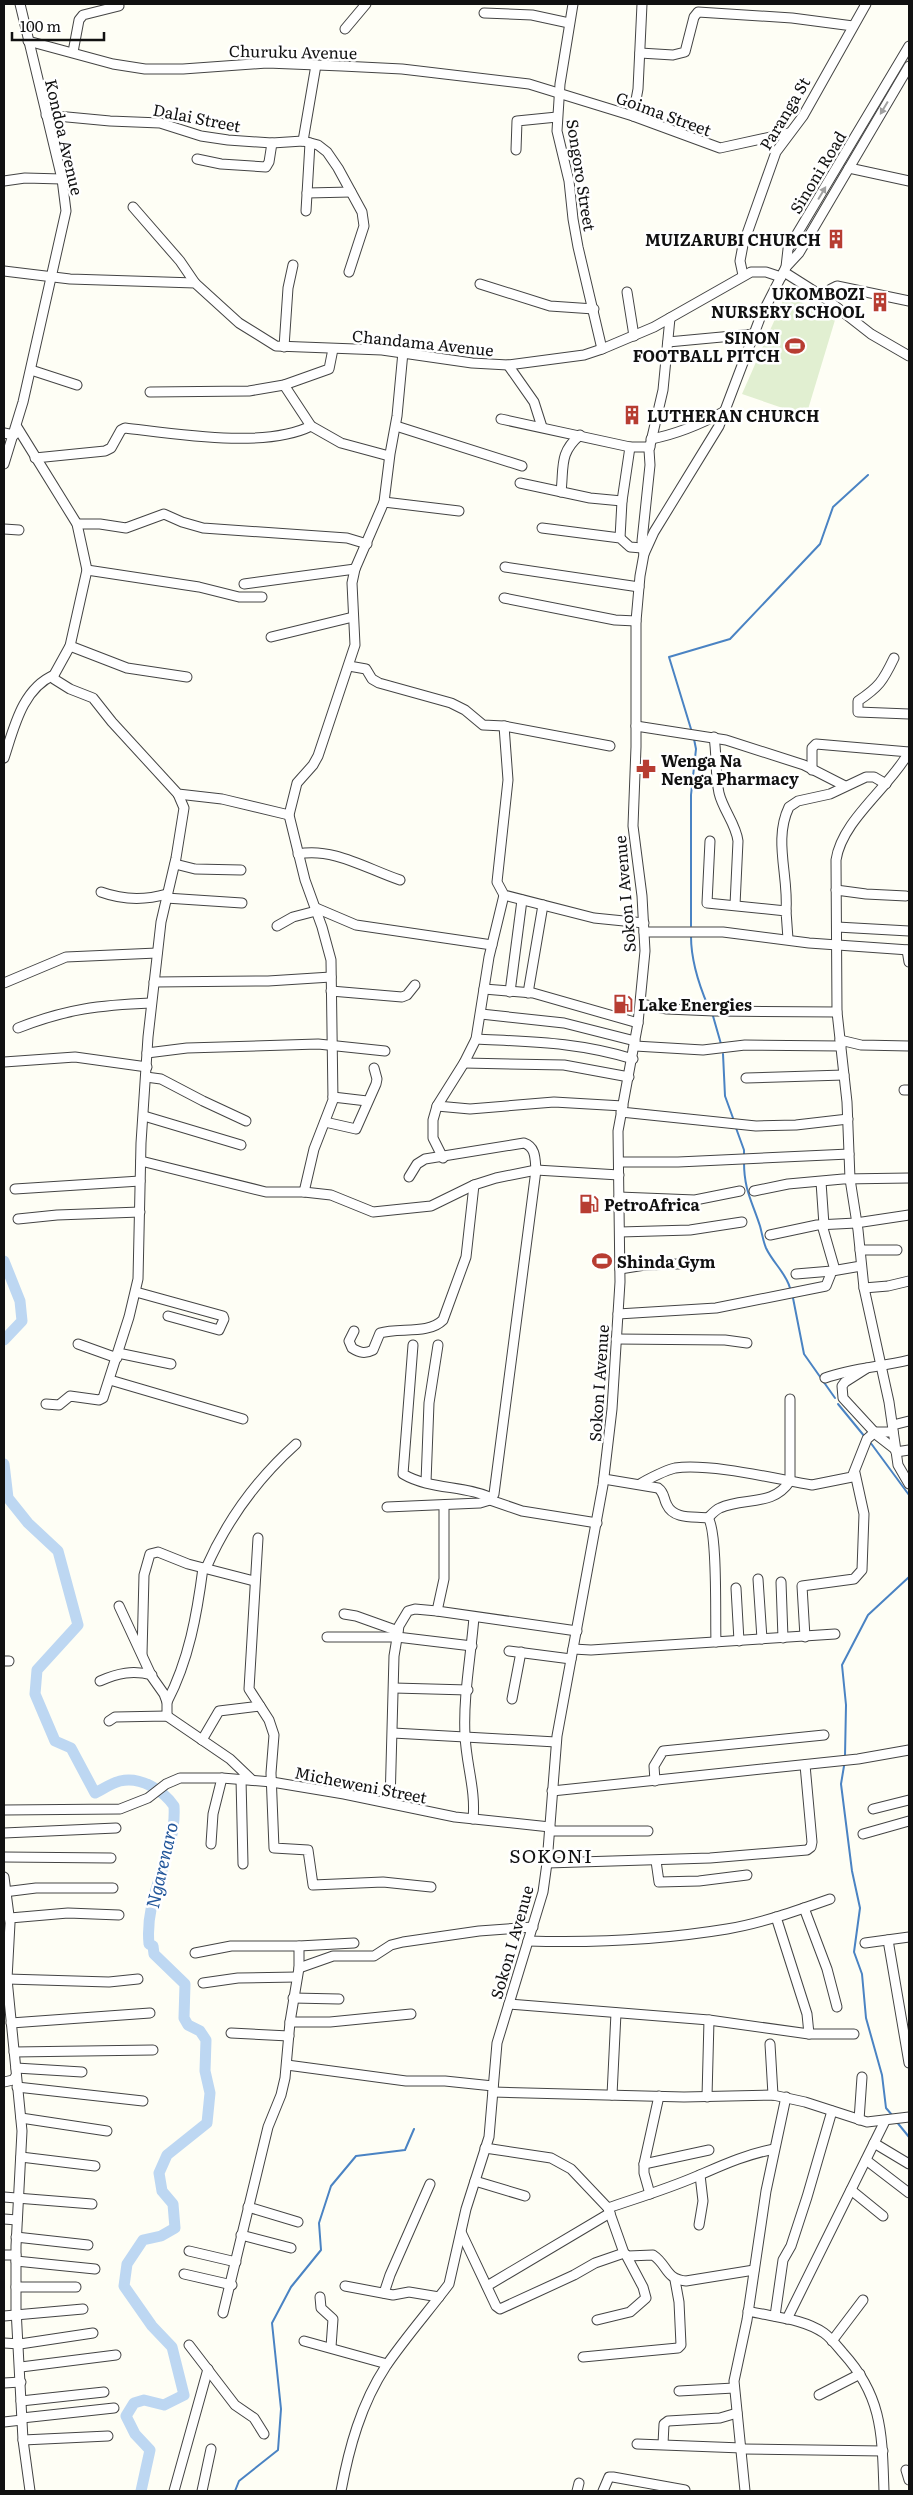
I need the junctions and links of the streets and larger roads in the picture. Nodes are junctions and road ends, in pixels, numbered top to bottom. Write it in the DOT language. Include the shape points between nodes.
graph roads {
  1 [pos="20,4"];
  2 [pos="366,4"];
  3 [pos="573,4"];
  4 [pos="642,4"];
  5 [pos="866,4"];
  6 [pos="119,6"];
  7 [pos="484,13"];
  8 [pos="568,23"];
  9 [pos="853,26"];
  10 [pos="345,28"];
  11 [pos="28,40"];
  12 [pos="909,46"];
  13 [pos="74,52"];
  14 [pos="640,52"];
  15 [pos="316,65"];
  16 [pos="909,66"];
  17 [pos="559,94"];
  18 [pos="46,114"];
  19 [pos="633,116"];
  20 [pos="557,117"];
  21 [pos="789,133"];
  22 [pos="306,142"];
  23 [pos="272,143"];
  24 [pos="516,150"];
  25 [pos="197,159"];
  26 [pos="849,168"];
  27 [pos="62,179"];
  28 [pos="4,181"];
  29 [pos="909,181"];
  30 [pos="351,192"];
  31 [pos="307,193"];
  32 [pos="133,207"];
  33 [pos="306,211"];
  34 [pos="293,265"];
  35 [pos="4,271"];
  36 [pos="349,272"];
  37 [pos="783,272"];
  38 [pos="743,274"];
  39 [pos="51,276"];
  40 [pos="195,283"];
  41 [pos="480,284"];
  42 [pos="627,292"];
  43 [pos="825,298"];
  44 [pos="909,301"];
  45 [pos="594,309"];
  46 [pos="670,318"];
  47 [pos="754,334"];
  48 [pos="634,336"];
  49 [pos="668,342"];
  50 [pos="284,347"];
  51 [pos="333,349"];
  52 [pos="602,349"];
  53 [pos="403,352"];
  54 [pos="909,356"];
  55 [pos="508,365"];
  56 [pos="31,370"];
  57 [pos="77,385"];
  58 [pos="284,385"];
  59 [pos="150,392"];
  60 [pos="725,411"];
  61 [pos="501,419"];
  62 [pos="311,426"];
  63 [pos="396,426"];
  64 [pos="542,427"];
  65 [pos="15,431"];
  66 [pos="4,433"];
  67 [pos="580,435"];
  68 [pos="650,443"];
  69 [pos="630,447"];
  70 [pos="389,456"];
  71 [pos="35,458"];
  72 [pos="4,461"];
  73 [pos="522,466"];
  74 [pos="520,483"];
  75 [pos="561,492"];
  76 [pos="622,501"];
  77 [pos="384,502"];
  78 [pos="459,511"];
  79 [pos="77,524"];
  80 [pos="542,528"];
  81 [pos="4,529"];
  82 [pos="18,530"];
  83 [pos="620,538"];
  84 [pos="366,544"];
  85 [pos="643,551"];
  86 [pos="505,567"];
  87 [pos="355,569"];
  88 [pos="87,570"];
  89 [pos="244,584"];
  90 [pos="639,587"];
  91 [pos="262,597"];
  92 [pos="504,598"];
  93 [pos="353,617"];
  94 [pos="636,621"];
  95 [pos="271,636"];
  96 [pos="70,646"];
  97 [pos="894,658"];
  98 [pos="349,666"];
  99 [pos="54,675"];
  100 [pos="187,677"];
  101 [pos="909,714"];
  102 [pos="504,726"];
  103 [pos="636,726"];
  104 [pos="714,737"];
  105 [pos="610,746"];
  106 [pos="909,752"];
  107 [pos="4,758"];
  108 [pos="812,770"];
  109 [pos="886,784"];
  110 [pos="845,786"];
  111 [pos="178,794"];
  112 [pos="289,815"];
  113 [pos="710,841"];
  114 [pos="298,854"];
  115 [pos="175,864"];
  116 [pos="241,870"];
  117 [pos="400,880"];
  118 [pos="836,890"];
  119 [pos="102,892"];
  120 [pos="504,895"];
  121 [pos="167,896"];
  122 [pos="906,896"];
  123 [pos="522,900"];
  124 [pos="242,903"];
  125 [pos="543,905"];
  126 [pos="735,905"];
  127 [pos="316,910"];
  128 [pos="786,911"];
  129 [pos="277,926"];
  130 [pos="644,928"];
  131 [pos="837,928"];
  132 [pos="909,931"];
  133 [pos="788,939"];
  134 [pos="837,944"];
  135 [pos="492,945"];
  136 [pos="908,950"];
  137 [pos="157,953"];
  138 [pos="909,962"];
  139 [pos="331,977"];
  140 [pos="154,982"];
  141 [pos="4,983"];
  142 [pos="415,985"];
  143 [pos="484,989"];
  144 [pos="331,991"];
  145 [pos="510,992"];
  146 [pos="528,993"];
  147 [pos="151,1003"];
  148 [pos="641,1004"];
  149 [pos="837,1012"];
  150 [pos="481,1014"];
  151 [pos="638,1023"];
  152 [pos="18,1028"];
  153 [pos="476,1039"];
  154 [pos="841,1043"];
  155 [pos="635,1044"];
  156 [pos="334,1046"];
  157 [pos="909,1046"];
  158 [pos="385,1051"];
  159 [pos="147,1053"];
  160 [pos="633,1059"];
  161 [pos="4,1062"];
  162 [pos="464,1063"];
  163 [pos="147,1067"];
  164 [pos="374,1068"];
  165 [pos="844,1075"];
  166 [pos="146,1077"];
  167 [pos="629,1077"];
  168 [pos="746,1078"];
  169 [pos="333,1097"];
  170 [pos="368,1101"];
  171 [pos="437,1106"];
  172 [pos="622,1109"];
  173 [pos="144,1116"];
  174 [pos="848,1119"];
  175 [pos="246,1121"];
  176 [pos="325,1122"];
  177 [pos="241,1144"];
  178 [pos="849,1154"];
  179 [pos="443,1158"];
  180 [pos="141,1161"];
  181 [pos="619,1162"];
  182 [pos="536,1170"];
  183 [pos="619,1175"];
  184 [pos="409,1177"];
  185 [pos="909,1178"];
  186 [pos="850,1179"];
  187 [pos="140,1181"];
  188 [pos="821,1182"];
  189 [pos="474,1185"];
  190 [pos="15,1189"];
  191 [pos="740,1191"];
  192 [pos="754,1191"];
  193 [pos="304,1192"];
  194 [pos="619,1197"];
  195 [pos="140,1212"];
  196 [pos="909,1215"];
  197 [pos="18,1219"];
  198 [pos="742,1222"];
  199 [pos="856,1223"];
  200 [pos="823,1225"];
  201 [pos="620,1232"];
  202 [pos="770,1235"];
  203 [pos="860,1250"];
  204 [pos="896,1250"];
  205 [pos="710,1263"];
  206 [pos="861,1266"];
  207 [pos="620,1270"];
  208 [pos="833,1270"];
  209 [pos="796,1274"];
  210 [pos="909,1281"];
  211 [pos="864,1288"];
  212 [pos="136,1292"];
  213 [pos="618,1314"];
  214 [pos="168,1316"];
  215 [pos="354,1331"];
  216 [pos="616,1339"];
  217 [pos="747,1343"];
  218 [pos="78,1344"];
  219 [pos="413,1345"];
  220 [pos="438,1345"];
  221 [pos="117,1356"];
  222 [pos="909,1360"];
  223 [pos="171,1364"];
  224 [pos="881,1367"];
  225 [pos="867,1368"];
  226 [pos="826,1378"];
  227 [pos="110,1380"];
  228 [pos="790,1400"];
  229 [pos="46,1404"];
  230 [pos="243,1419"];
  231 [pos="909,1421"];
  232 [pos="893,1429"];
  233 [pos="875,1432"];
  234 [pos="296,1444"];
  235 [pos="909,1450"];
  236 [pos="896,1451"];
  237 [pos="855,1473"];
  238 [pos="604,1479"];
  239 [pos="790,1481"];
  240 [pos="426,1482"];
  241 [pos="640,1484"];
  242 [pos="909,1484"];
  243 [pos="491,1499"];
  244 [pos="444,1505"];
  245 [pos="387,1507"];
  246 [pos="708,1518"];
  247 [pos="597,1523"];
  248 [pos="258,1538"];
  249 [pos="204,1568"];
  250 [pos="758,1579"];
  251 [pos="254,1581"];
  252 [pos="780,1582"];
  253 [pos="736,1588"];
  254 [pos="119,1606"];
  255 [pos="436,1611"];
  256 [pos="344,1614"];
  257 [pos="474,1617"];
  258 [pos="577,1631"];
  259 [pos="397,1634"];
  260 [pos="835,1634"];
  261 [pos="326,1636"];
  262 [pos="805,1637"];
  263 [pos="783,1638"];
  264 [pos="762,1639"];
  265 [pos="739,1641"];
  266 [pos="716,1642"];
  267 [pos="472,1646"];
  268 [pos="573,1649"];
  269 [pos="509,1651"];
  270 [pos="521,1652"];
  271 [pos="142,1654"];
  272 [pos="571,1659"];
  273 [pos="152,1674"];
  274 [pos="100,1681"];
  275 [pos="394,1688"];
  276 [pos="468,1690"];
  277 [pos="512,1699"];
  278 [pos="167,1702"];
  279 [pos="260,1706"];
  280 [pos="167,1716"];
  281 [pos="109,1721"];
  282 [pos="393,1733"];
  283 [pos="824,1735"];
  284 [pos="465,1738"];
  285 [pos="202,1740"];
  286 [pos="556,1742"];
  287 [pos="909,1750"];
  288 [pos="805,1765"];
  289 [pos="222,1778"];
  290 [pos="241,1779"];
  291 [pos="252,1780"];
  292 [pos="655,1781"];
  293 [pos="272,1782"];
  294 [pos="552,1792"];
  295 [pos="909,1800"];
  296 [pos="390,1803"];
  297 [pos="872,1808"];
  298 [pos="4,1810"];
  299 [pos="473,1819"];
  300 [pos="909,1821"];
  301 [pos="116,1828"];
  302 [pos="550,1829"];
  303 [pos="648,1831"];
  304 [pos="4,1833"];
  305 [pos="863,1834"];
  306 [pos="211,1844"];
  307 [pos="4,1857"];
  308 [pos="111,1858"];
  309 [pos="656,1861"];
  310 [pos="547,1862"];
  311 [pos="243,1864"];
  312 [pos="747,1875"];
  313 [pos="4,1877"];
  314 [pos="431,1887"];
  315 [pos="113,1888"];
  316 [pos="6,1892"];
  317 [pos="830,1899"];
  318 [pos="804,1908"];
  319 [pos="119,1915"];
  320 [pos="776,1917"];
  321 [pos="8,1922"];
  322 [pos="534,1927"];
  323 [pos="909,1937"];
  324 [pos="888,1940"];
  325 [pos="528,1941"];
  326 [pos="865,1942"];
  327 [pos="354,1943"];
  328 [pos="299,1946"];
  329 [pos="195,1953"];
  330 [pos="6,1965"];
  331 [pos="298,1972"];
  332 [pos="138,1978"];
  333 [pos="7,1979"];
  334 [pos="203,1983"];
  335 [pos="293,1998"];
  336 [pos="339,1999"];
  337 [pos="508,2004"];
  338 [pos="837,2007"];
  339 [pos="150,2012"];
  340 [pos="616,2013"];
  341 [pos="411,2014"];
  342 [pos="709,2020"];
  343 [pos="290,2022"];
  344 [pos="11,2023"];
  345 [pos="231,2033"];
  346 [pos="809,2034"];
  347 [pos="854,2034"];
  348 [pos="289,2036"];
  349 [pos="770,2044"];
  350 [pos="153,2050"];
  351 [pos="4,2061"];
  352 [pos="909,2063"];
  353 [pos="15,2064"];
  354 [pos="287,2065"];
  355 [pos="82,2072"];
  356 [pos="862,2077"];
  357 [pos="4,2082"];
  358 [pos="17,2087"];
  359 [pos="493,2089"];
  360 [pos="612,2095"];
  361 [pos="773,2095"];
  362 [pos="659,2096"];
  363 [pos="707,2097"];
  364 [pos="786,2097"];
  365 [pos="144,2101"];
  366 [pos="832,2111"];
  367 [pos="20,2118"];
  368 [pos="909,2118"];
  369 [pos="860,2120"];
  370 [pos="885,2121"];
  371 [pos="107,2131"];
  372 [pos="874,2143"];
  373 [pos="485,2148"];
  374 [pos="774,2149"];
  375 [pos="709,2150"];
  376 [pos="20,2157"];
  377 [pos="866,2160"];
  378 [pos="644,2164"];
  379 [pos="909,2164"];
  380 [pos="94,2166"];
  381 [pos="700,2175"];
  382 [pos="475,2181"];
  383 [pos="430,2184"];
  384 [pos="851,2190"];
  385 [pos="909,2193"];
  386 [pos="650,2194"];
  387 [pos="525,2196"];
  388 [pos="4,2197"];
  389 [pos="18,2199"];
  390 [pos="92,2204"];
  391 [pos="248,2207"];
  392 [pos="609,2210"];
  393 [pos="883,2216"];
  394 [pos="4,2219"];
  395 [pos="17,2220"];
  396 [pos="298,2222"];
  397 [pos="699,2225"];
  398 [pos="461,2232"];
  399 [pos="241,2235"];
  400 [pos="16,2237"];
  401 [pos="88,2245"];
  402 [pos="291,2248"];
  403 [pos="189,2251"];
  404 [pos="625,2254"];
  405 [pos="4,2255"];
  406 [pos="16,2258"];
  407 [pos="236,2262"];
  408 [pos="95,2269"];
  409 [pos="754,2270"];
  410 [pos="184,2274"];
  411 [pos="676,2280"];
  412 [pos="232,2285"];
  413 [pos="76,2286"];
  414 [pos="345,2286"];
  415 [pos="487,2286"];
  416 [pos="16,2287"];
  417 [pos="384,2293"];
  418 [pos="320,2297"];
  419 [pos="439,2297"];
  420 [pos="863,2300"];
  421 [pos="83,2309"];
  422 [pos="748,2311"];
  423 [pos="223,2314"];
  424 [pos="4,2316"];
  425 [pos="17,2316"];
  426 [pos="776,2316"];
  427 [pos="787,2319"];
  428 [pos="597,2320"];
  429 [pos="93,2334"];
  430 [pos="304,2341"];
  431 [pos="832,2341"];
  432 [pos="4,2344"];
  433 [pos="20,2344"];
  434 [pos="189,2345"];
  435 [pos="331,2347"];
  436 [pos="116,2354"];
  437 [pos="583,2357"];
  438 [pos="388,2364"];
  439 [pos="21,2366"];
  440 [pos="208,2368"];
  441 [pos="860,2374"];
  442 [pos="21,2382"];
  443 [pos="4,2383"];
  444 [pos="734,2388"];
  445 [pos="680,2391"];
  446 [pos="104,2392"];
  447 [pos="819,2395"];
  448 [pos="21,2401"];
  449 [pos="114,2408"];
  450 [pos="737,2413"];
  451 [pos="22,2419"];
  452 [pos="4,2422"];
  453 [pos="264,2434"];
  454 [pos="108,2436"];
  455 [pos="23,2440"];
  456 [pos="637,2444"];
  457 [pos="663,2444"];
  458 [pos="211,2449"];
  459 [pos="742,2449"];
  460 [pos="883,2451"];
  461 [pos="906,2470"];
  462 [pos="909,2480"];
  463 [pos="685,2490"];
  464 [pos="30,2491"];
  465 [pos="174,2491"];
  466 [pos="202,2491"];
  467 [pos="341,2491"];
  468 [pos="603,2491"];
  469 [pos="745,2491"];
  470 [pos="884,2491"];
  1 -- 11 [label="street, Kondoa Avenue"];
  2 -- 10 [label="street"];
  3 -- 8 [label="street, Songoro Street"];
  4 -- 14 [label="street"];
  5 -- 9 [label="street, Paranga St"];
  6 -- 13 [label="street" via="83,15"];
  7 -- 8 [label="street" via="532,15"];
  8 -- 17 [label="street, Songoro Street"];
  9 -- 14 [label="street" via="808,19 698,12 685,52 673,55"];
  9 -- 21 [label="street, Paranga St" via="803,116"];
  11 -- 13 [label="street, Churuku Avenue"];
  11 -- 18 [label="street, Kondoa Avenue"];
  37 -- 12 [label="street, Sinoni Road, one-way" via="788,250"];
  13 -- 15 [label="street, Churuku Avenue" via="113,64 145,69 267,63"];
  14 -- 19 [label="street"];
  15 -- 17 [label="street, Churuku Avenue" via="402,69 502,80 529,84"];
  15 -- 22 [label="street"];
  16 -- 26 [label="street, Sinoni Road, one-way"];
  17 -- 19 [label="street, Goima Street"];
  17 -- 20 [label="street, Songoro Street"];
  18 -- 23 [label="street, Dalai Street" via="160,123 200,136"];
  18 -- 27 [label="street, Kondoa Avenue"];
  19 -- 21 [label="street, Goima Street" via="720,148"];
  20 -- 24 [label="street" via="517,121"];
  20 -- 45 [label="street, Songoro Street" via="557,131 569,181 572,220"];
  21 -- 38 [label="street, Paranga St" via="776,152 749,224 741,254"];
  22 -- 23 [label="street, Dalai Street"];
  22 -- 30 [label="street" via="327,152"];
  22 -- 31 [label="street"];
  23 -- 25 [label="street" via="266,167"];
  26 -- 29 [label="street"];
  26 -- 37 [label="street, Sinoni Road" via="799,253"];
  27 -- 28 [label="street"];
  27 -- 39 [label="street, Kondoa Avenue" via="66,211"];
  30 -- 31 [label="street"];
  30 -- 36 [label="street" via="362,212 364,226"];
  31 -- 33 [label="street"];
  32 -- 40 [label="street, Chandama Avenue"];
  34 -- 50 [label="street"];
  35 -- 39 [label="street"];
  37 -- 38 [label="street, Chandama Avenue"];
  37 -- 43 [label="street, Chandama Avenue"];
  37 -- 47 [label="street, Sokon I Avenue"];
  38 -- 46 [label="street, Chandama Avenue"];
  39 -- 40 [label="street" via="122,282"];
  39 -- 56 [label="street, Kondoa Avenue"];
  40 -- 50 [label="street, Chandama Avenue" via="250,331 270,344"];
  41 -- 45 [label="street" via="550,306"];
  42 -- 48 [label="street"];
  43 -- 44 [label="street" via="837,286"];
  43 -- 54 [label="street, Chandama Avenue" via="871,334"];
  45 -- 52 [label="street, Songoro Street"];
  46 -- 48 [label="street, Chandama Avenue"];
  46 -- 49 [label="street"];
  47 -- 49 [label="street"];
  47 -- 60 [label="street, Sokon I Avenue"];
  48 -- 52 [label="street, Chandama Avenue"];
  49 -- 68 [label="street" via="663,390"];
  50 -- 51 [label="street, Chandama Avenue"];
  51 -- 53 [label="street, Chandama Avenue"];
  51 -- 58 [label="street" via="328,369"];
  52 -- 55 [label="street, Chandama Avenue" via="584,355"];
  53 -- 55 [label="street, Chandama Avenue"];
  53 -- 63 [label="street"];
  55 -- 64 [label="street" via="534,402"];
  56 -- 57 [label="street"];
  56 -- 65 [label="street, Kondoa Avenue"];
  58 -- 59 [label="street" via="249,392"];
  58 -- 62 [label="street"];
  60 -- 68 [label="street"];
  60 -- 85 [label="street, Sokon I Avenue"];
  61 -- 64 [label="street"];
  62 -- 70 [label="street" via="341,443"];
  62 -- 71 [label="street" via="289,435 211,438 125,428 111,448 104,451"];
  63 -- 70 [label="street"];
  63 -- 73 [label="street"];
  64 -- 67 [label="street"];
  65 -- 66 [label="street"];
  65 -- 71 [label="street"];
  65 -- 72 [label="street, Kondoa Avenue"];
  67 -- 69 [label="street"];
  67 -- 75 [label="street" via="564,453"];
  68 -- 69 [label="street"];
  68 -- 85 [label="street"];
  69 -- 76 [label="street"];
  70 -- 77 [label="street"];
  71 -- 79 [label="street"];
  74 -- 75 [label="street"];
  75 -- 76 [label="street"];
  76 -- 83 [label="street"];
  77 -- 78 [label="street"];
  77 -- 84 [label="street"];
  79 -- 84 [label="street" via="126,528 164,514 203,528 347,538"];
  79 -- 88 [label="street"];
  80 -- 83 [label="street"];
  81 -- 82 [label="street"];
  83 -- 85 [label="street" via="630,547"];
  84 -- 87 [label="street"];
  85 -- 90 [label="street, Sokon I Avenue"];
  86 -- 90 [label="street"];
  87 -- 89 [label="street"];
  87 -- 93 [label="street"];
  88 -- 91 [label="street" via="199,587 239,597"];
  88 -- 96 [label="street"];
  90 -- 94 [label="street, Sokon I Avenue"];
  92 -- 94 [label="street" via="615,620"];
  93 -- 95 [label="street"];
  93 -- 98 [label="street" via="355,645"];
  94 -- 103 [label="street, Sokon I Avenue"];
  96 -- 99 [label="street"];
  96 -- 100 [label="street" via="127,668"];
  97 -- 101 [label="street" via="873,692 858,701 858,712"];
  98 -- 102 [label="street" via="366,669 379,683 457,706 479,723"];
  98 -- 112 [label="street" via="318,756 297,783"];
  99 -- 107 [label="street" via="42,682 23,705"];
  99 -- 111 [label="street" via="61,684 93,698"];
  102 -- 105 [label="street"];
  102 -- 120 [label="street" via="508,780 496,882"];
  103 -- 104 [label="street"];
  103 -- 130 [label="street, Sokon I Avenue" via="633,826"];
  104 -- 108 [label="street"];
  104 -- 126 [label="street" via="719,791 737,832"];
  106 -- 108 [label="street" via="816,744 812,748"];
  106 -- 109 [label="street"];
  108 -- 110 [label="street"];
  109 -- 110 [label="street" via="870,776"];
  109 -- 118 [label="street" via="863,808 839,849"];
  110 -- 128 [label="street" via="789,807 782,834"];
  111 -- 112 [label="street" via="222,799"];
  111 -- 115 [label="street" via="184,808"];
  112 -- 114 [label="street"];
  113 -- 126 [label="street" via="706,901 708,904"];
  114 -- 117 [label="street" via="312,851 335,856"];
  114 -- 127 [label="street"];
  115 -- 116 [label="street" via="195,869"];
  115 -- 121 [label="street"];
  118 -- 122 [label="street"];
  118 -- 131 [label="street"];
  119 -- 121 [label="street" via="126,898"];
  120 -- 123 [label="street"];
  120 -- 135 [label="street"];
  121 -- 124 [label="street"];
  121 -- 137 [label="street"];
  123 -- 125 [label="street"];
  123 -- 145 [label="street"];
  125 -- 130 [label="street"];
  125 -- 146 [label="street"];
  126 -- 128 [label="street"];
  127 -- 129 [label="street"];
  127 -- 135 [label="street" via="356,925"];
  127 -- 139 [label="street" via="330,955"];
  128 -- 133 [label="street"];
  130 -- 133 [label="street"];
  130 -- 148 [label="street, Sokon I Avenue"];
  131 -- 132 [label="street"];
  131 -- 134 [label="street"];
  133 -- 134 [label="street"];
  134 -- 136 [label="street"];
  134 -- 149 [label="street"];
  135 -- 143 [label="street"];
  136 -- 138 [label="street"];
  137 -- 140 [label="street"];
  137 -- 141 [label="street" via="66,957"];
  139 -- 140 [label="street"];
  139 -- 144 [label="street"];
  140 -- 147 [label="street"];
  142 -- 144 [label="street" via="402,997"];
  143 -- 145 [label="street"];
  143 -- 150 [label="street"];
  144 -- 156 [label="street"];
  145 -- 146 [label="street"];
  146 -- 151 [label="street"];
  147 -- 152 [label="street" via="74,1009"];
  147 -- 159 [label="street"];
  148 -- 149 [label="street" via="714,1012"];
  148 -- 151 [label="street, Sokon I Avenue"];
  149 -- 154 [label="street"];
  150 -- 153 [label="street"];
  150 -- 155 [label="street" via="572,1025"];
  151 -- 155 [label="street, Sokon I Avenue"];
  153 -- 160 [label="street" via="566,1043"];
  153 -- 162 [label="street"];
  154 -- 155 [label="street" via="745,1045 703,1050"];
  154 -- 157 [label="street"];
  154 -- 165 [label="street"];
  155 -- 160 [label="street, Sokon I Avenue"];
  156 -- 158 [label="street"];
  156 -- 159 [label="street" via="187,1048"];
  156 -- 169 [label="street"];
  159 -- 163 [label="street"];
  160 -- 167 [label="street, Sokon I Avenue"];
  161 -- 163 [label="street" via="75,1057"];
  162 -- 167 [label="street" via="564,1065"];
  162 -- 171 [label="street"];
  163 -- 166 [label="street"];
  164 -- 170 [label="street" via="377,1079"];
  165 -- 168 [label="street"];
  165 -- 174 [label="street"];
  166 -- 173 [label="street"];
  166 -- 175 [label="street" via="161,1079"];
  167 -- 172 [label="street, Sokon I Avenue"];
  169 -- 170 [label="street"];
  169 -- 176 [label="street"];
  170 -- 176 [label="street" via="356,1129"];
  171 -- 172 [label="street" via="470,1108 554,1102"];
  171 -- 179 [label="street" via="433,1138"];
  172 -- 174 [label="street" via="756,1126"];
  172 -- 181 [label="street, Sokon I Avenue"];
  173 -- 177 [label="street"];
  173 -- 180 [label="street"];
  174 -- 178 [label="street"];
  176 -- 193 [label="street" via="314,1149"];
  178 -- 181 [label="street"];
  178 -- 186 [label="street"];
  179 -- 182 [label="street" via="524,1143 530,1145 534,1153"];
  179 -- 184 [label="street" via="425,1159 417,1164"];
  180 -- 187 [label="street"];
  180 -- 193 [label="street" via="266,1192"];
  181 -- 183 [label="street, Sokon I Avenue"];
  182 -- 183 [label="street"];
  182 -- 189 [label="street"];
  182 -- 243 [label="street" via="502,1440"];
  183 -- 194 [label="street, Sokon I Avenue"];
  185 -- 186 [label="street"];
  186 -- 188 [label="street"];
  186 -- 199 [label="street"];
  187 -- 190 [label="street"];
  187 -- 195 [label="street"];
  188 -- 192 [label="street" via="771,1186"];
  188 -- 200 [label="street"];
  189 -- 193 [label="street" via="430,1206 373,1212 331,1195"];
  189 -- 215 [label="street" via="466,1257 443,1320 428,1328 380,1333 373,1350 368,1353 352,1348 349,1341"];
  191 -- 194 [label="street" via="695,1200"];
  194 -- 201 [label="street, Sokon I Avenue"];
  195 -- 197 [label="street"];
  195 -- 212 [label="street"];
  196 -- 199 [label="street"];
  198 -- 201 [label="street" via="690,1230"];
  199 -- 200 [label="street"];
  199 -- 203 [label="street"];
  200 -- 202 [label="street"];
  200 -- 208 [label="street"];
  201 -- 207 [label="street, Sokon I Avenue"];
  203 -- 204 [label="street"];
  203 -- 206 [label="street"];
  205 -- 207 [label="street"];
  206 -- 208 [label="street"];
  206 -- 211 [label="street"];
  207 -- 213 [label="street, Sokon I Avenue"];
  208 -- 209 [label="street"];
  208 -- 213 [label="street" via="828,1285 821,1288 716,1308"];
  210 -- 211 [label="street"];
  211 -- 224 [label="street"];
  212 -- 214 [label="street" via="187,1305 224,1319 219,1330"];
  212 -- 221 [label="street"];
  213 -- 216 [label="street, Sokon I Avenue"];
  216 -- 217 [label="street"];
  216 -- 238 [label="street, Sokon I Avenue"];
  218 -- 221 [label="street"];
  219 -- 240 [label="street" via="402,1472 404,1476"];
  220 -- 240 [label="street" via="429,1404"];
  221 -- 223 [label="street"];
  221 -- 227 [label="street"];
  222 -- 224 [label="street"];
  224 -- 225 [label="street"];
  224 -- 232 [label="street"];
  225 -- 226 [label="street" via="844,1371"];
  225 -- 233 [label="street" via="845,1382 843,1398"];
  227 -- 229 [label="street" via="103,1398 99,1400 70,1396 59,1405"];
  227 -- 230 [label="street"];
  228 -- 239 [label="street"];
  231 -- 232 [label="street"];
  232 -- 233 [label="street"];
  232 -- 236 [label="street"];
  233 -- 236 [label="street"];
  233 -- 237 [label="street" via="866,1441"];
  234 -- 249 [label="street" via="234,1514"];
  235 -- 236 [label="street"];
  236 -- 242 [label="street" via="902,1474"];
  237 -- 239 [label="street" via="852,1477 827,1484"];
  237 -- 262 [label="street" via="864,1514 862,1570 854,1579 802,1586"];
  238 -- 241 [label="street"];
  238 -- 247 [label="street, Sokon I Avenue"];
  239 -- 241 [label="street" via="675,1468"];
  239 -- 246 [label="street" via="773,1496 719,1508"];
  240 -- 243 [label="street"];
  241 -- 246 [label="street" via="661,1490 666,1504 676,1514"];
  243 -- 244 [label="street"];
  243 -- 247 [label="street" via="522,1511"];
  244 -- 245 [label="street"];
  244 -- 255 [label="street" via="444,1579"];
  246 -- 266 [label="street" via="714,1544"];
  247 -- 258 [label="street, Sokon I Avenue"];
  248 -- 251 [label="street"];
  249 -- 251 [label="street"];
  249 -- 271 [label="street" via="158,1552 150,1554 144,1575"];
  249 -- 278 [label="street" via="192,1635"];
  250 -- 264 [label="street"];
  251 -- 279 [label="street" via="249,1689"];
  252 -- 263 [label="street"];
  253 -- 265 [label="street"];
  254 -- 271 [label="street"];
  255 -- 257 [label="street"];
  255 -- 259 [label="street" via="408,1611"];
  256 -- 259 [label="street"];
  257 -- 258 [label="street"];
  257 -- 267 [label="street"];
  258 -- 268 [label="street, Sokon I Avenue"];
  259 -- 261 [label="street"];
  259 -- 267 [label="street"];
  259 -- 275 [label="street"];
  260 -- 262 [label="street"];
  262 -- 263 [label="street"];
  263 -- 264 [label="street"];
  264 -- 265 [label="street"];
  265 -- 266 [label="street"];
  266 -- 268 [label="street"];
  267 -- 276 [label="street"];
  268 -- 272 [label="street, Sokon I Avenue"];
  269 -- 270 [label="street"];
  270 -- 272 [label="street"];
  270 -- 277 [label="street"];
  271 -- 273 [label="street"];
  272 -- 286 [label="street, Sokon I Avenue"];
  273 -- 274 [label="street" via="127,1672"];
  273 -- 278 [label="street"];
  275 -- 276 [label="street"];
  275 -- 282 [label="street"];
  276 -- 284 [label="street"];
  278 -- 280 [label="street"];
  279 -- 285 [label="street" via="219,1710"];
  279 -- 293 [label="street" via="274,1735"];
  280 -- 281 [label="street" via="115,1717"];
  280 -- 285 [label="street"];
  282 -- 284 [label="street"];
  282 -- 296 [label="street"];
  283 -- 292 [label="street" via="663,1751 654,1766"];
  284 -- 286 [label="street"];
  284 -- 299 [label="street" via="473,1790"];
  285 -- 291 [label="street" via="230,1759"];
  286 -- 294 [label="street, Sokon I Avenue"];
  287 -- 288 [label="street"];
  288 -- 292 [label="street"];
  288 -- 309 [label="street" via="811,1848 797,1852"];
  289 -- 290 [label="street, Micheweni Street"];
  289 -- 298 [label="street, Micheweni Street" via="180,1778 148,1798 120,1809"];
  289 -- 306 [label="street" via="213,1814"];
  290 -- 291 [label="street, Micheweni Street"];
  290 -- 311 [label="street"];
  291 -- 293 [label="street, Micheweni Street"];
  292 -- 294 [label="street"];
  293 -- 296 [label="street, Micheweni Street"];
  293 -- 314 [label="street" via="274,1848 308,1850 313,1885 383,1882"];
  294 -- 302 [label="street, Sokon I Avenue"];
  295 -- 297 [label="street"];
  296 -- 299 [label="street, Micheweni Street"];
  299 -- 302 [label="street, Micheweni Street"];
  300 -- 305 [label="street"];
  301 -- 304 [label="street"];
  302 -- 303 [label="street, Micheweni Street"];
  302 -- 310 [label="street, Sokon I Avenue"];
  307 -- 308 [label="street"];
  309 -- 310 [label="street"];
  309 -- 312 [label="street" via="659,1882"];
  310 -- 322 [label="street, Sokon I Avenue"];
  313 -- 316 [label="street"];
  315 -- 316 [label="street" via="68,1887"];
  316 -- 321 [label="street"];
  317 -- 318 [label="street"];
  318 -- 320 [label="street"];
  318 -- 338 [label="street"];
  319 -- 321 [label="street" via="68,1913"];
  320 -- 325 [label="street" via="728,1929 629,1941"];
  320 -- 346 [label="street" via="808,2014"];
  321 -- 330 [label="street"];
  322 -- 325 [label="street, Sokon I Avenue"];
  322 -- 331 [label="street" via="403,1942 391,1945 374,1956 334,1956"];
  323 -- 324 [label="street"];
  324 -- 326 [label="street"];
  324 -- 352 [label="street"];
  325 -- 337 [label="street, Sokon I Avenue"];
  327 -- 328 [label="street"];
  328 -- 329 [label="street" via="231,1946"];
  328 -- 331 [label="street"];
  330 -- 333 [label="street"];
  331 -- 334 [label="street"];
  331 -- 335 [label="street"];
  332 -- 333 [label="street" via="109,1982"];
  333 -- 344 [label="street"];
  335 -- 336 [label="street"];
  335 -- 343 [label="street"];
  337 -- 340 [label="street"];
  337 -- 359 [label="street, Sokon I Avenue" via="497,2043"];
  339 -- 344 [label="street"];
  340 -- 342 [label="street"];
  340 -- 360 [label="street"];
  341 -- 343 [label="street" via="330,2022"];
  342 -- 346 [label="street"];
  342 -- 363 [label="street"];
  343 -- 348 [label="street"];
  344 -- 353 [label="street"];
  345 -- 348 [label="street"];
  346 -- 347 [label="street"];
  348 -- 354 [label="street"];
  349 -- 361 [label="street"];
  350 -- 353 [label="street"];
  351 -- 353 [label="street"];
  353 -- 355 [label="street"];
  353 -- 357 [label="street" via="13,2080"];
  353 -- 358 [label="street"];
  354 -- 359 [label="street"];
  354 -- 391 [label="street"];
  356 -- 369 [label="street"];
  358 -- 365 [label="street"];
  358 -- 367 [label="street"];
  359 -- 360 [label="street"];
  359 -- 373 [label="street, Sokon I Avenue"];
  360 -- 362 [label="street"];
  361 -- 363 [label="street"];
  361 -- 364 [label="street"];
  362 -- 363 [label="street"];
  362 -- 378 [label="street"];
  364 -- 366 [label="street"];
  364 -- 374 [label="street"];
  366 -- 369 [label="street"];
  366 -- 426 [label="street" via="807,2197 782,2260"];
  367 -- 371 [label="street"];
  367 -- 376 [label="street"];
  368 -- 370 [label="street"];
  369 -- 370 [label="street"];
  370 -- 372 [label="street"];
  372 -- 377 [label="street"];
  372 -- 379 [label="street"];
  373 -- 382 [label="street, Sokon I Avenue"];
  373 -- 392 [label="street" via="559,2161 579,2176"];
  374 -- 381 [label="street" via="745,2155"];
  374 -- 409 [label="street"];
  375 -- 378 [label="street"];
  376 -- 380 [label="street"];
  376 -- 389 [label="street"];
  377 -- 384 [label="street"];
  377 -- 385 [label="street"];
  378 -- 386 [label="street"];
  381 -- 386 [label="street"];
  381 -- 397 [label="street" via="703,2201"];
  382 -- 387 [label="street"];
  382 -- 398 [label="street, Sokon I Avenue"];
  383 -- 417 [label="street"];
  384 -- 393 [label="street"];
  384 -- 427 [label="street"];
  386 -- 392 [label="street"];
  388 -- 389 [label="street"];
  389 -- 390 [label="street"];
  389 -- 395 [label="street"];
  391 -- 396 [label="street"];
  391 -- 399 [label="street"];
  392 -- 404 [label="street"];
  392 -- 415 [label="street"];
  394 -- 395 [label="street"];
  395 -- 400 [label="street"];
  398 -- 415 [label="street"];
  398 -- 419 [label="street, Sokon I Avenue" via="449,2284"];
  399 -- 402 [label="street"];
  399 -- 407 [label="street"];
  400 -- 401 [label="street"];
  400 -- 406 [label="street"];
  403 -- 407 [label="street"];
  404 -- 411 [label="street" via="653,2255"];
  404 -- 415 [label="street" via="595,2263 505,2308 496,2306"];
  404 -- 428 [label="street" via="646,2298 630,2312"];
  405 -- 406 [label="street"];
  406 -- 408 [label="street"];
  406 -- 416 [label="street"];
  407 -- 412 [label="street"];
  409 -- 411 [label="street"];
  409 -- 422 [label="street"];
  410 -- 412 [label="street"];
  411 -- 437 [label="street" via="681,2330 678,2348"];
  412 -- 423 [label="street"];
  413 -- 416 [label="street"];
  414 -- 417 [label="street"];
  416 -- 425 [label="street"];
  417 -- 419 [label="street" via="409,2292"];
  418 -- 435 [label="street" via="321,2308 333,2320"];
  419 -- 438 [label="street, Sokon I Avenue"];
  420 -- 431 [label="street"];
  421 -- 425 [label="street"];
  422 -- 426 [label="street"];
  422 -- 444 [label="street"];
  424 -- 425 [label="street"];
  425 -- 433 [label="street"];
  426 -- 427 [label="street"];
  427 -- 431 [label="street" via="815,2329"];
  429 -- 433 [label="street"];
  430 -- 435 [label="street"];
  431 -- 441 [label="street"];
  432 -- 433 [label="street"];
  433 -- 439 [label="street"];
  434 -- 440 [label="street"];
  435 -- 438 [label="street"];
  436 -- 439 [label="street"];
  438 -- 467 [label="street, Sokon I Avenue" via="359,2420"];
  439 -- 442 [label="street"];
  440 -- 453 [label="street" via="235,2405 254,2418"];
  440 -- 465 [label="street"];
  441 -- 447 [label="street"];
  441 -- 460 [label="street" via="879,2417"];
  442 -- 443 [label="street"];
  442 -- 448 [label="street"];
  444 -- 445 [label="street"];
  444 -- 450 [label="street"];
  446 -- 448 [label="street"];
  448 -- 451 [label="street"];
  449 -- 451 [label="street"];
  450 -- 457 [label="street" via="720,2418 668,2421 664,2424"];
  450 -- 459 [label="street"];
  451 -- 452 [label="street"];
  451 -- 455 [label="street"];
  454 -- 455 [label="street"];
  455 -- 464 [label="street"];
  456 -- 457 [label="street"];
  457 -- 459 [label="street"];
  458 -- 466 [label="street"];
  459 -- 460 [label="street"];
  459 -- 469 [label="street"];
  460 -- 470 [label="street"];
  461 -- 462 [label="street"];
  463 -- 468 [label="street" via="613,2476 609,2477"];
}
